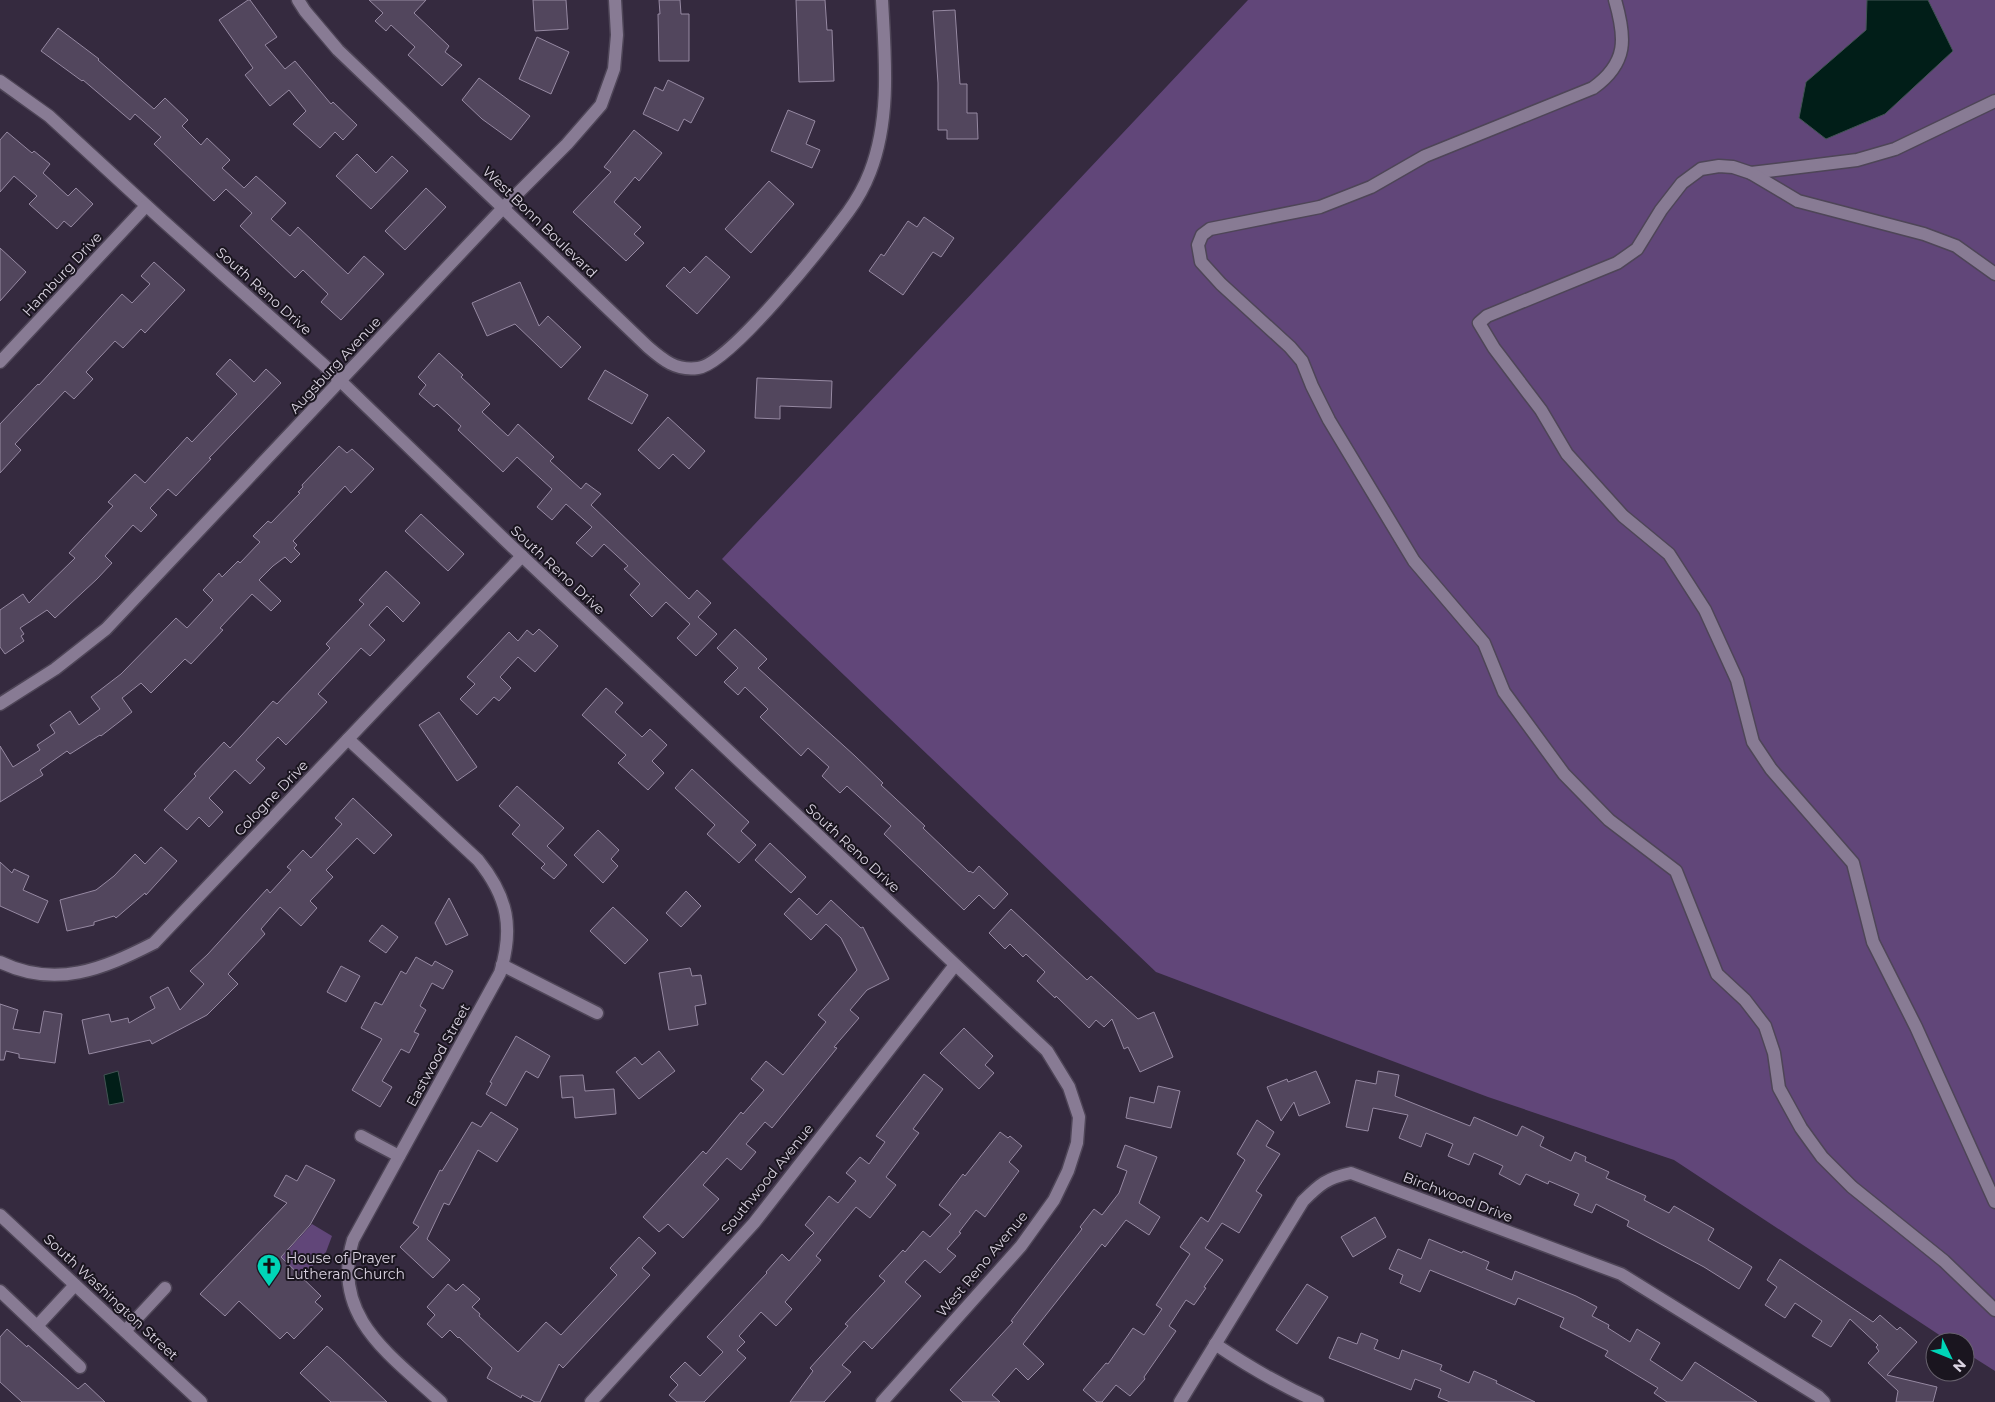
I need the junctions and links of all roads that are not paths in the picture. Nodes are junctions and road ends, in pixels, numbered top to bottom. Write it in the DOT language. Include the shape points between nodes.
graph roads {
  1 [pos="298,0"];
  2 [pos="614,0"];
  3 [pos="882,0"];
  4 [pos="1615,0"];
  5 [pos="0,81"];
  6 [pos="1995,101"];
  7 [pos="1751,173"];
  8 [pos="146,206"];
  9 [pos="504,208"];
  10 [pos="1995,274"];
  11 [pos="0,362"];
  12 [pos="341,381"];
  13 [pos="522,556"];
  14 [pos="0,704"];
  15 [pos="348,739"];
  16 [pos="0,962"];
  17 [pos="502,965"];
  18 [pos="955,965"];
  19 [pos="597,1013"];
  20 [pos="1073,1100"];
  21 [pos="361,1136"];
  22 [pos="399,1156"];
  23 [pos="1995,1202"];
  24 [pos="0,1215"];
  25 [pos="75,1285"];
  26 [pos="165,1288"];
  27 [pos="0,1292"];
  28 [pos="1995,1310"];
  29 [pos="37,1326"];
  30 [pos="125,1331"];
  31 [pos="1216,1344"];
  32 [pos="80,1367"];
  33 [pos="201,1402"];
  34 [pos="441,1402"];
  35 [pos="590,1402"];
  36 [pos="882,1402"];
  37 [pos="1180,1402"];
  38 [pos="1318,1402"];
  39 [pos="1824,1402"];
  1 -- 9 [label="street, West Bonn Boulevard" via="338,50"];
  2 -- 9 [label="street, Augsburg Avenue" via="617,35 614,69 601,104"];
  3 -- 9 [label="street, West Bonn Boulevard" via="884,118 870,172 849,210 778,298 715,361 699,368 670,365"];
  4 -- 28 [label="street" via="1622,23 1623,47 1616,67 1593,88 1425,156 1371,187 1320,207 1210,229 1202,235 1198,246 1202,262 1302,361 1330,420 1414,560 1484,643 1504,692 1564,774 1609,820 1676,871 1717,974 1745,1000 1765,1026 1774,1053 1779,1088 1800,1128 1852,1188 1944,1261"];
  5 -- 8 [label="street, South Reno Drive" via="49,116"];
  6 -- 7 [label="street" via="1895,149 1857,160"];
  7 -- 10 [label="street" via="1798,202 1924,234 1956,246"];
  7 -- 23 [label="street" via="1733,167 1701,169 1682,183 1637,249 1617,263 1487,316 1479,323 1541,410 1567,454 1623,516 1669,554 1705,610 1737,680 1753,742 1771,769 1853,863 1873,942 1924,1043"];
  8 -- 11 [label="street, Hamburg Drive"];
  8 -- 12 [label="street, South Reno Drive"];
  9 -- 12 [label="street, Augsburg Avenue"];
  12 -- 13 [label="street, South Reno Drive"];
  12 -- 14 [label="street, Augsburg Avenue" via="106,629 54,669"];
  13 -- 15 [label="street, Cologne Drive"];
  13 -- 18 [label="street, South Reno Drive"];
  15 -- 16 [label="street, Cologne Drive" via="154,943 100,968 77,973 29,972"];
  15 -- 17 [label="street, Eastwood Street" via="478,860 491,876 501,894 506,913 508,933"];
  17 -- 19 [label="street"];
  17 -- 22 [label="street, Eastwood Street"];
  18 -- 20 [label="street, South Reno Drive" via="1046,1051 1069,1087"];
  18 -- 35 [label="street, Southwood Avenue" via="754,1223"];
  20 -- 36 [label="street, West Reno Avenue" via="1079,1116 1077,1143 1054,1200 1021,1246"];
  21 -- 22 [label="street"];
  22 -- 34 [label="street, Eastwood Street" via="353,1240 347,1269 349,1289 363,1326 376,1342"];
  24 -- 25 [label="street, South Washington Street"];
  25 -- 29 [label="street"];
  25 -- 30 [label="street, South Washington Street"];
  26 -- 30 [label="street"];
  27 -- 29 [label="street"];
  29 -- 32 [label="street"];
  30 -- 33 [label="street, South Washington Street"];
  31 -- 37 [label="street, Birchwood Drive"];
  31 -- 38 [label="street" via="1250,1368"];
  31 -- 39 [label="street, Birchwood Drive" via="1303,1201 1320,1184 1351,1172 1621,1274"];
}
